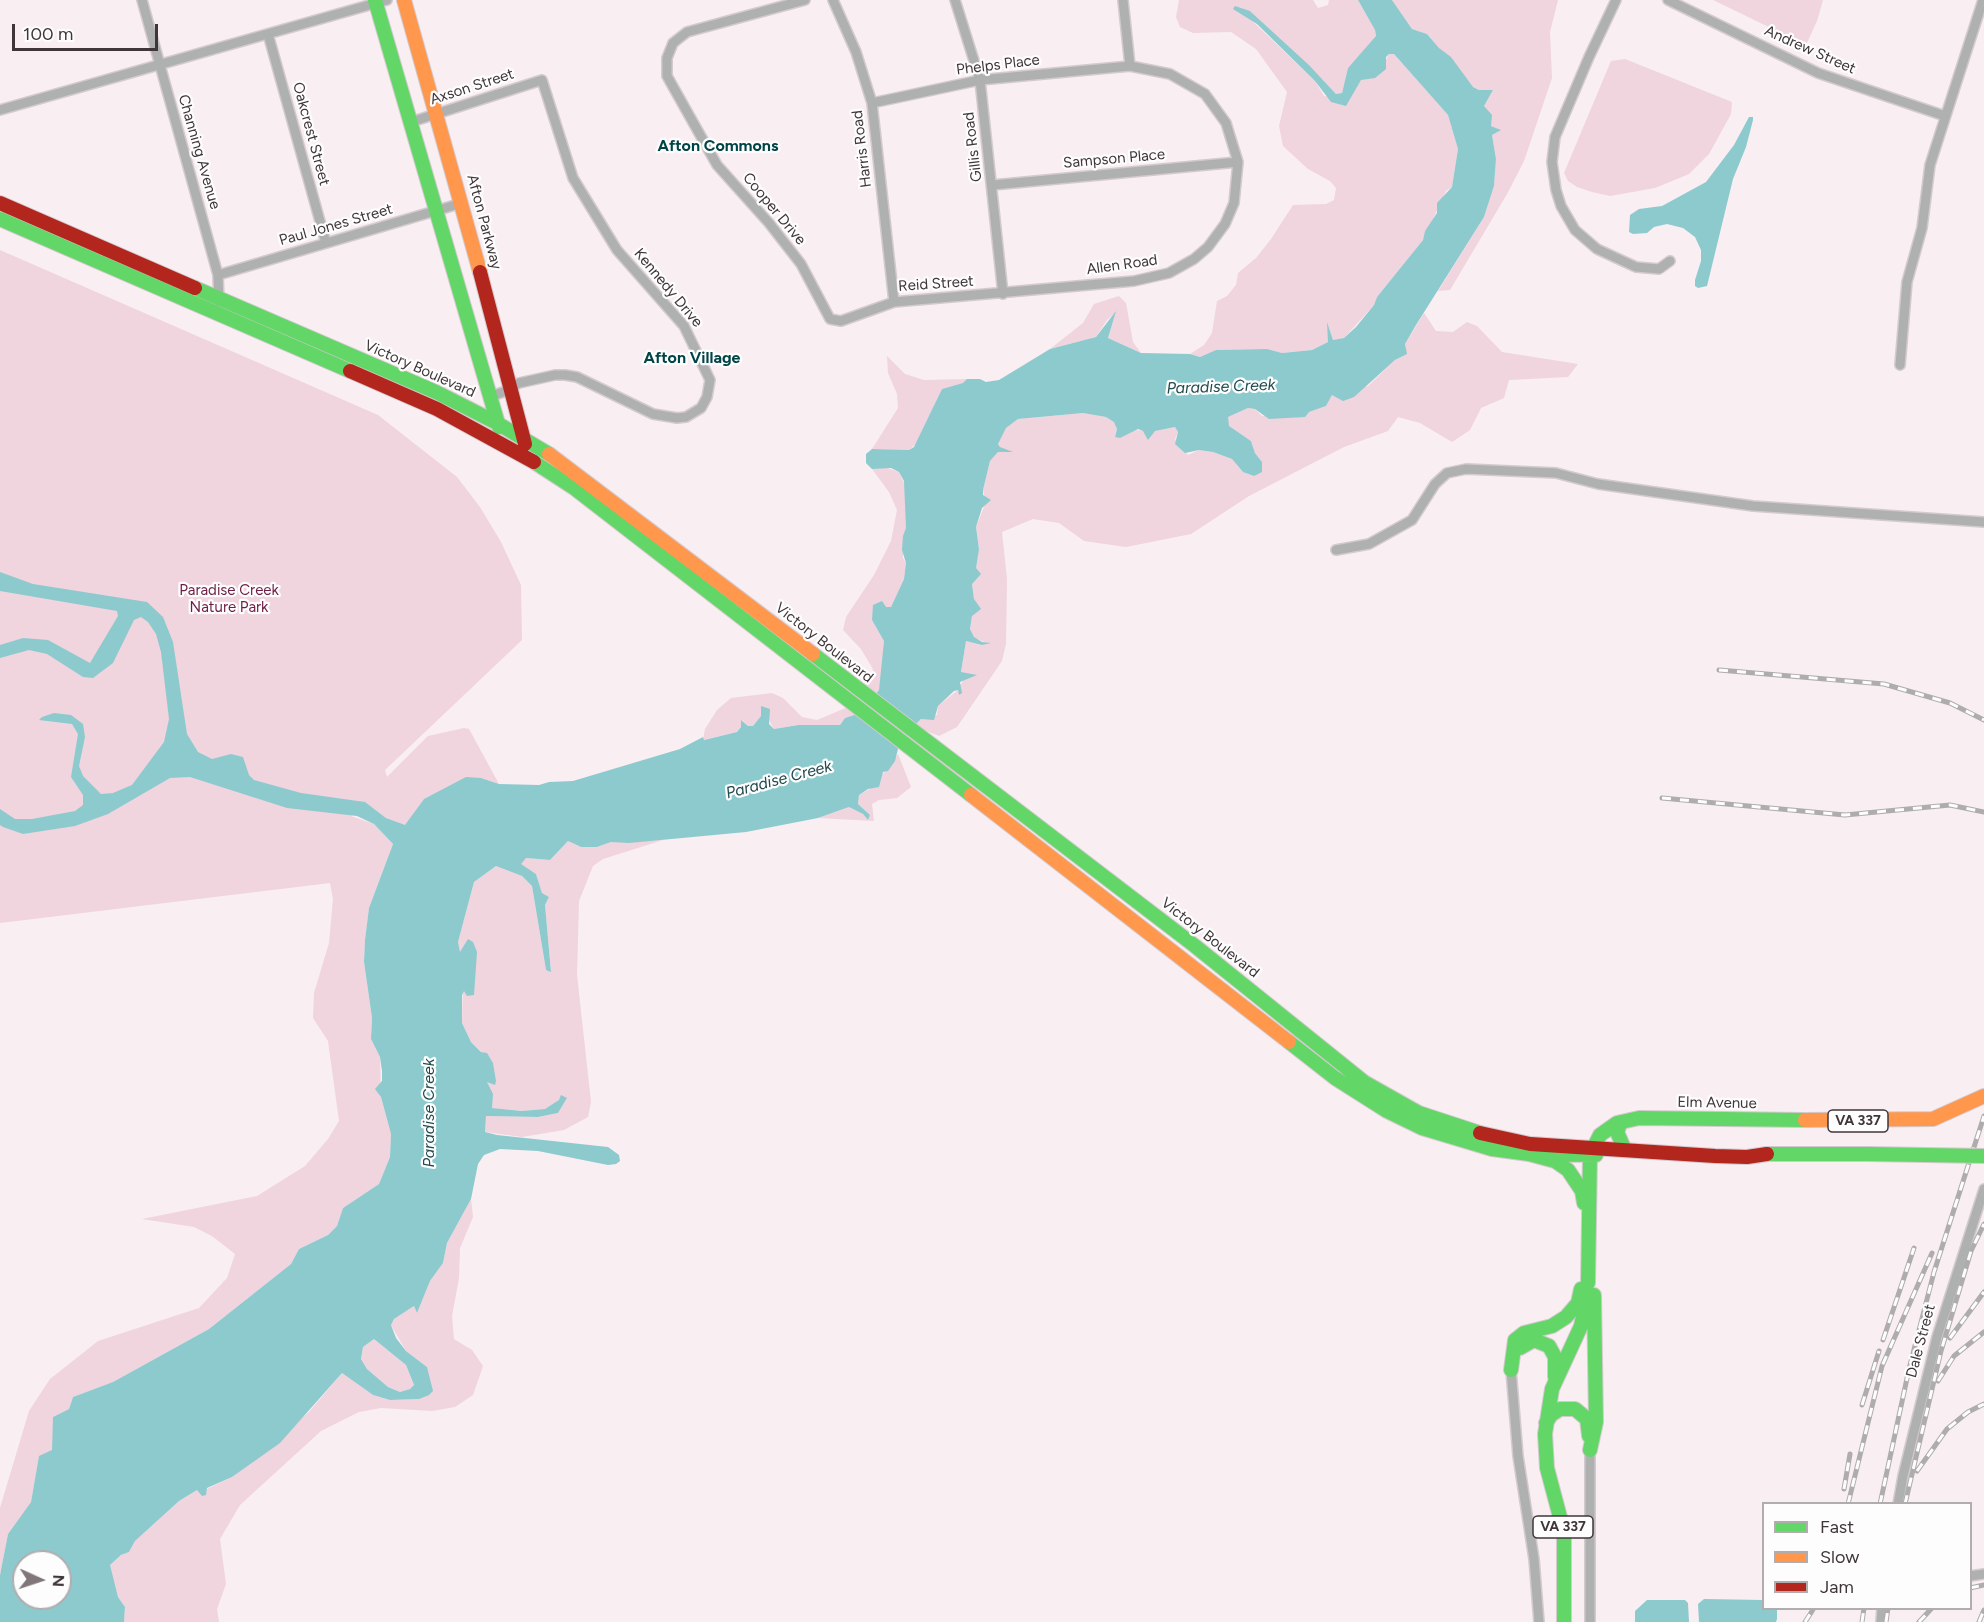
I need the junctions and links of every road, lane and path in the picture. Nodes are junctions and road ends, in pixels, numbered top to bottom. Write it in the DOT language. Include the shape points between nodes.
graph roads {
  1 [pos="142,0"];
  2 [pos="404,0"];
  3 [pos="805,0"];
  4 [pos="833,0"];
  5 [pos="955,0"];
  6 [pos="1124,0"];
  7 [pos="1616,0"];
  8 [pos="1668,0"];
  9 [pos="1983,0"];
  10 [pos="379,1"];
  11 [pos="268,34"];
  12 [pos="158,64"];
  13 [pos="1130,66"];
  14 [pos="980,80"];
  15 [pos="542,81"];
  16 [pos="872,103"];
  17 [pos="0,110"];
  18 [pos="436,114"];
  19 [pos="1945,116"];
  20 [pos="411,122"];
  21 [pos="1238,162"];
  22 [pos="993,184"];
  23 [pos="0,203"];
  24 [pos="462,203"];
  25 [pos="436,211"];
  26 [pos="0,219"];
  27 [pos="326,243"];
  28 [pos="1670,261"];
  29 [pos="218,275"];
  30 [pos="1003,294"];
  31 [pos="817,296"];
  32 [pos="220,298"];
  33 [pos="894,302"];
  34 [pos="215,312"];
  35 [pos="1900,365"];
  36 [pos="511,386"];
  37 [pos="489,397"];
  38 [pos="497,423"];
  39 [pos="525,439"];
  40 [pos="506,444"];
  41 [pos="524,455"];
  42 [pos="1984,522"];
  43 [pos="1336,550"];
  44 [pos="844,688"];
  45 [pos="1984,1096"];
  46 [pos="1408,1114"];
  47 [pos="1621,1122"];
  48 [pos="1624,1148"];
  49 [pos="1591,1151"];
  50 [pos="1639,1151"];
  51 [pos="1529,1154"];
  52 [pos="1984,1156"];
  53 [pos="1984,1189"];
  54 [pos="1588,1220"];
  55 [pos="1588,1241"];
  56 [pos="1588,1288"];
  57 [pos="1542,1329"];
  58 [pos="1575,1339"];
  59 [pos="1511,1370"];
  60 [pos="1552,1389"];
  61 [pos="1545,1430"];
  62 [pos="1590,1450"];
  63 [pos="1898,1502"];
  64 [pos="1539,1622"];
  65 [pos="1564,1622"];
  66 [pos="1590,1622"];
  1 -- 12 [label="street, Channing Avenue"];
  2 -- 18 [label="main road, Afton Parkway"];
  3 -- 31 [label="street, Cooper Drive" via="687,32 673,43 667,58 667,76 717,165 794,256"];
  4 -- 16 [label="street, Harris Road" via="856,52"];
  5 -- 14 [label="street, Gillis Road"];
  6 -- 13 [label="street"];
  7 -- 28 [label="street" via="1555,137 1552,162 1556,190 1575,230 1597,249 1636,267 1659,269"];
  8 -- 19 [label="street, Andrew Street" via="1818,73"];
  9 -- 19 [label="street"];
  10 -- 11 [label="street"];
  10 -- 20 [label="main road"];
  11 -- 12 [label="street"];
  11 -- 27 [label="street, Oakcrest Street"];
  12 -- 17 [label="street"];
  12 -- 29 [label="street, Channing Avenue"];
  13 -- 14 [label="street, Phelps Place"];
  13 -- 21 [label="street, Allen Road" via="1170,74 1204,94 1226,123"];
  14 -- 16 [label="street, Phelps Place"];
  14 -- 22 [label="street, Gillis Road"];
  15 -- 18 [label="street, Axson Street"];
  15 -- 36 [label="street, Kennedy Drive" via="573,178 617,250 684,326 710,380 701,408 677,418 653,414 571,376 555,375"];
  16 -- 33 [label="street, Harris Road"];
  18 -- 20 [label="street, Axson Street"];
  18 -- 24 [label="main road, Afton Parkway"];
  19 -- 35 [label="street" via="1930,165 1922,228 1907,282"];
  20 -- 25 [label="main road"];
  21 -- 22 [label="street, Sampson Place"];
  21 -- 30 [label="street, Allen Road" via="1234,203 1225,224 1208,247 1183,267 1134,280"];
  22 -- 30 [label="street, Gillis Road"];
  23 -- 32 [label="main road, Victory Boulevard"];
  24 -- 25 [label="street, Paul Jones Street"];
  24 -- 36 [label="main road, Afton Parkway"];
  25 -- 27 [label="street, Paul Jones Street"];
  25 -- 37 [label="main road"];
  26 -- 34 [label="main road, Victory Boulevard"];
  27 -- 29 [label="street, Paul Jones Street"];
  29 -- 32 [label="street, Channing Avenue"];
  30 -- 33 [label="street, Reid Street"];
  31 -- 33 [label="street, Reid Street" via="830,318 841,321"];
  32 -- 34 [label="street, Channing Avenue"];
  32 -- 38 [label="main road, Victory Boulevard" via="436,392"];
  34 -- 40 [label="main road, Victory Boulevard" via="438,409"];
  36 -- 37 [label="street, Kennedy Drive" via="506,392"];
  36 -- 39 [label="main road, Afton Parkway"];
  37 -- 38 [label="main road"];
  38 -- 39 [label="main road, Victory Boulevard"];
  38 -- 40 [label="main road"];
  39 -- 41 [label="main road, Afton Parkway"];
  39 -- 44 [label="main road, Victory Boulevard" via="589,481"];
  40 -- 41 [label="main road, Victory Boulevard"];
  41 -- 44 [label="main road, Victory Boulevard"];
  42 -- 43 [label="street" via="1753,506 1598,484 1556,472 1466,469 1447,473 1435,484 1412,520 1369,544"];
  44 -- 46 [label="main road, Victory Boulevard" via="1195,946"];
  45 -- 47 [label="main road, Elm Avenue / VA 337" via="1950,1113 1911,1121 1639,1118"];
  46 -- 49 [label="main road, Victory Boulevard" via="1502,1139"];
  46 -- 51 [label="main road, Victory Boulevard" via="1422,1128 1477,1145"];
  47 -- 48 [label="main road" via="1617,1136"];
  47 -- 49 [label="main road, Elm Avenue / VA 337" via="1600,1135"];
  48 -- 49 [label="main road"];
  48 -- 50 [label="main road"];
  49 -- 50 [label="main road"];
  49 -- 51 [label="main road, Victory Boulevard"];
  49 -- 54 [label="main road"];
  50 -- 52 [label="main road, bridge" via="1747,1157 1770,1153"];
  51 -- 54 [label="main road" via="1555,1161 1572,1174 1582,1191"];
  53 -- 63 [label="street, Dale Street" via="1937,1337"];
  54 -- 55 [label="main road"];
  55 -- 56 [label="main road"];
  55 -- 56 [label="main road"];
  56 -- 57 [label="main road" via="1570,1313"];
  56 -- 58 [label="main road, VA 337"];
  56 -- 62 [label="main road" via="1595,1427"];
  57 -- 58 [label="main road"];
  57 -- 59 [label="main road" via="1515,1340"];
  58 -- 60 [label="main road, VA 337"];
  59 -- 60 [label="main road" via="1521,1346 1530,1341 1542,1342 1556,1357"];
  59 -- 64 [label="street"];
  60 -- 61 [label="main road, VA 337"];
  61 -- 62 [label="main road" via="1551,1415 1560,1409 1579,1410 1589,1425"];
  61 -- 65 [label="main road, VA 337" via="1547,1468 1564,1532"];
  62 -- 66 [label="street"];
}
